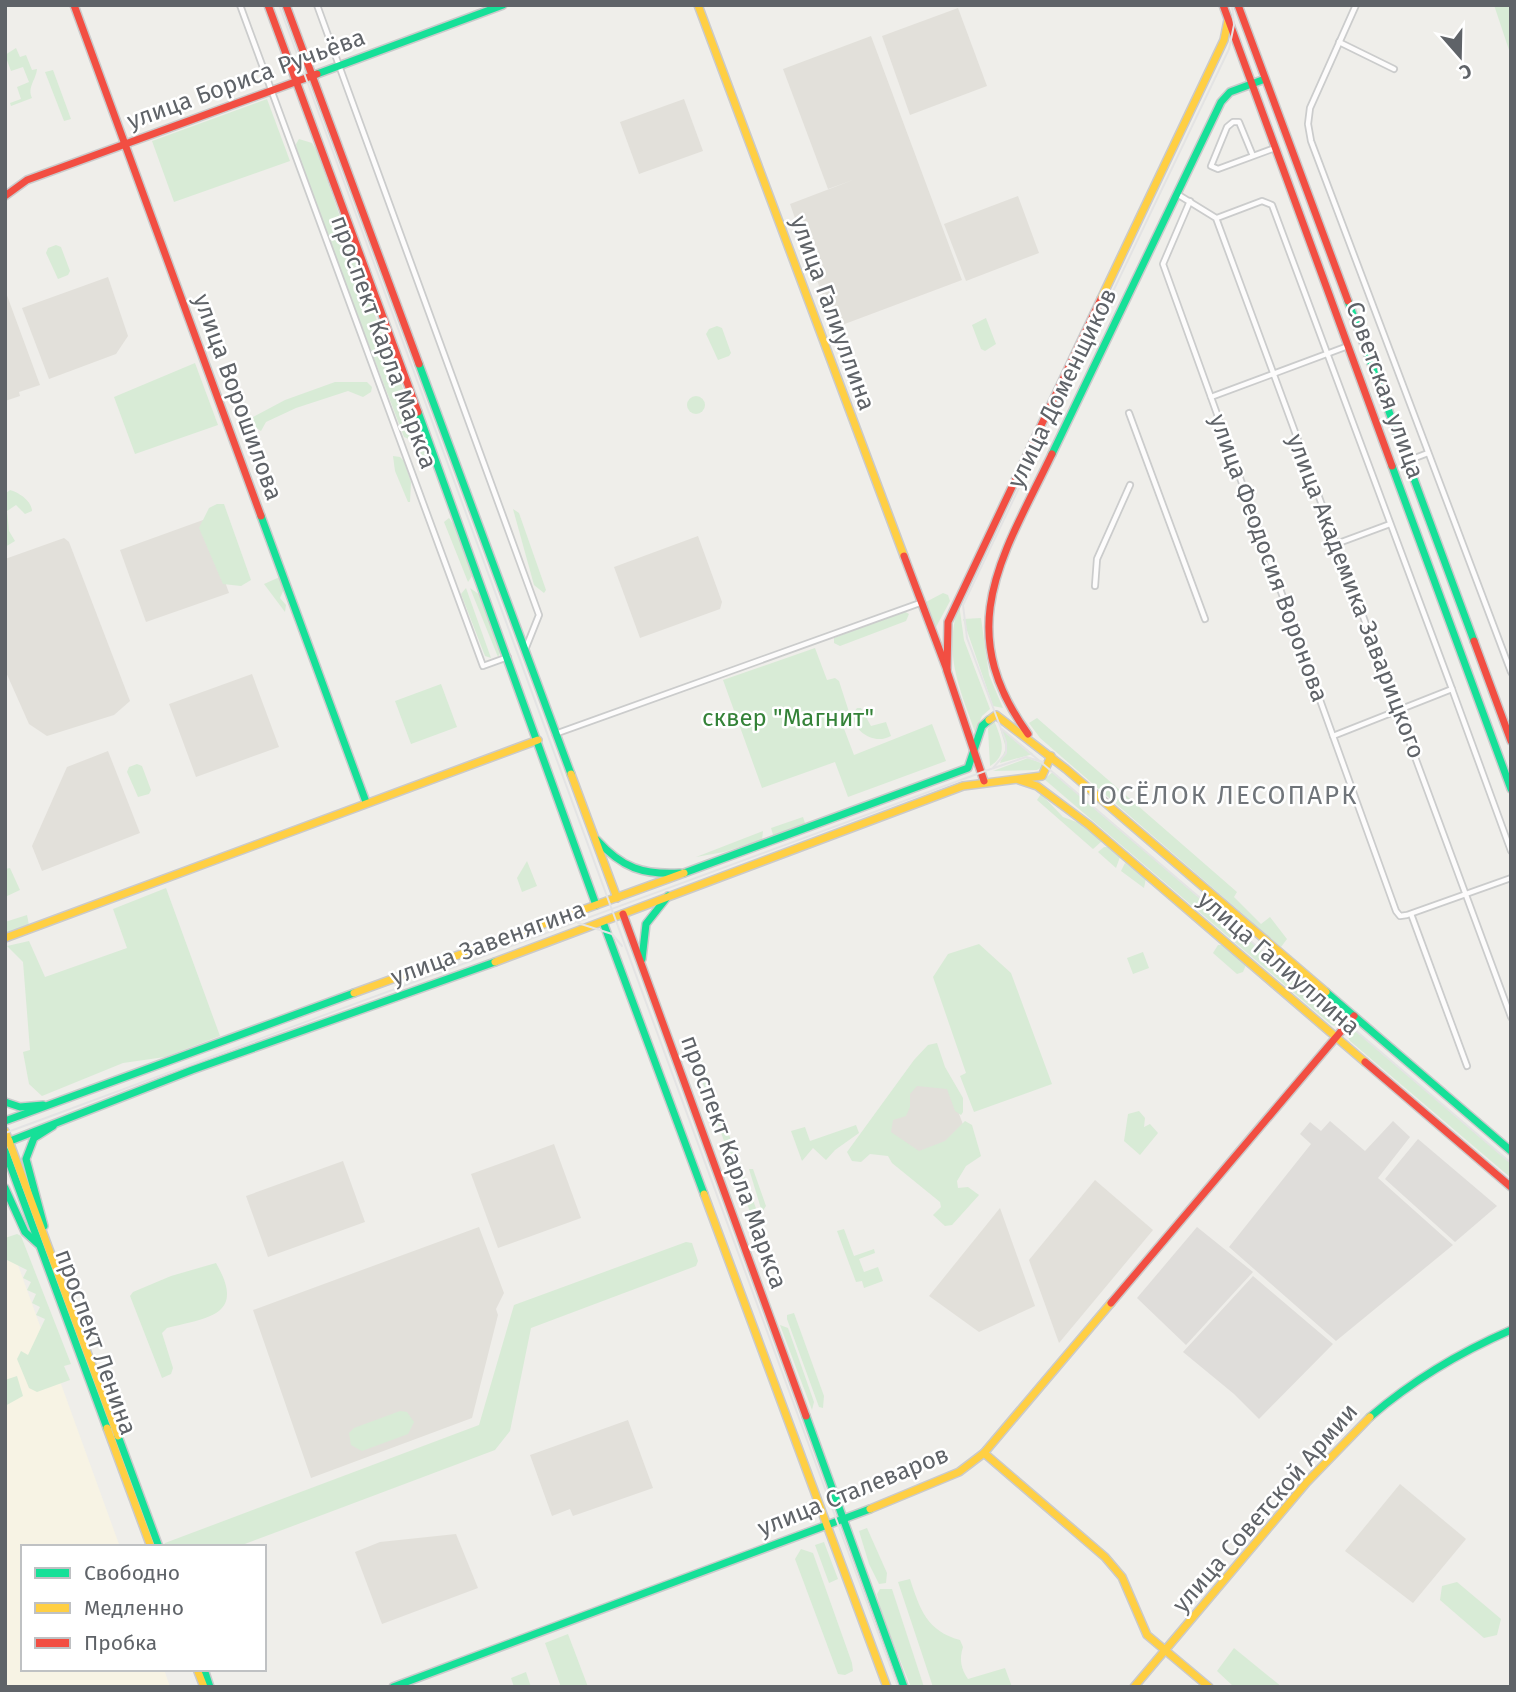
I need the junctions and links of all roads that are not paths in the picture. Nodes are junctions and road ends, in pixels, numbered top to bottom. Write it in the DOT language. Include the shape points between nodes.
graph roads {
  1 [pos="74,5"];
  2 [pos="240,5"];
  3 [pos="268,5"];
  4 [pos="286,5"];
  5 [pos="317,5"];
  6 [pos="503,5"];
  7 [pos="698,5"];
  8 [pos="1223,5"];
  9 [pos="1238,5"];
  10 [pos="1356,5"];
  11 [pos="1228,19"];
  12 [pos="1339,42"];
  13 [pos="338,64"];
  14 [pos="1394,69"];
  15 [pos="312,75"];
  16 [pos="1265,79"];
  17 [pos="296,81"];
  18 [pos="1252,84"];
  19 [pos="271,91"];
  20 [pos="124,145"];
  21 [pos="1275,148"];
  22 [pos="1253,156"];
  23 [pos="1177,194"];
  24 [pos="5,196"];
  25 [pos="1190,201"];
  26 [pos="1216,218"];
  27 [pos="1348,346"];
  28 [pos="1325,354"];
  29 [pos="1273,374"];
  30 [pos="1210,397"];
  31 [pos="1129,413"];
  32 [pos="1428,453"];
  33 [pos="1407,461"];
  34 [pos="1130,485"];
  35 [pos="1390,524"];
  36 [pos="1336,544"];
  37 [pos="1446,568"];
  38 [pos="1432,573"];
  39 [pos="1095,586"];
  40 [pos="920,603"];
  41 [pos="1205,620"];
  42 [pos="946,630"];
  43 [pos="933,635"];
  44 [pos="524,651"];
  45 [pos="508,657"];
  46 [pos="947,670"];
  47 [pos="1511,673"];
  48 [pos="1452,689"];
  49 [pos="1399,711"];
  50 [pos="555,734"];
  51 [pos="1333,736"];
  52 [pos="538,740"];
  53 [pos="1511,741"];
  54 [pos="1034,742"];
  55 [pos="974,753"];
  56 [pos="1051,756"];
  57 [pos="1015,779"];
  58 [pos="984,781"];
  59 [pos="1511,789"];
  60 [pos="366,802"];
  61 [pos="594,836"];
  62 [pos="1511,851"];
  63 [pos="681,873"];
  64 [pos="1511,878"];
  65 [pos="1466,894"];
  66 [pos="669,896"];
  67 [pos="617,898"];
  68 [pos="596,905"];
  69 [pos="623,914"];
  70 [pos="1411,914"];
  71 [pos="603,922"];
  72 [pos="5,938"];
  73 [pos="643,970"];
  74 [pos="1354,1016"];
  75 [pos="1511,1017"];
  76 [pos="1336,1037"];
  77 [pos="1467,1066"];
  78 [pos="5,1102"];
  79 [pos="54,1104"];
  80 [pos="5,1121"];
  81 [pos="60,1122"];
  82 [pos="5,1131"];
  83 [pos="7,1142"];
  84 [pos="1511,1151"];
  85 [pos="5,1152"];
  86 [pos="1511,1187"];
  87 [pos="5,1188"];
  88 [pos="44,1245"];
  89 [pos="1511,1330"];
  90 [pos="984,1453"];
  91 [pos="843,1520"];
  92 [pos="828,1525"];
  93 [pos="150,1545"];
  94 [pos="158,1545"];
  95 [pos="1165,1651"];
  96 [pos="393,1687"];
  97 [pos="887,1687"];
  98 [pos="904,1687"];
  99 [pos="1134,1687"];
  100 [pos="1209,1687"];
  1 -- 20 [label="main road, улица Ворошилова"];
  2 -- 19 [label="street, проспект Карла Маркса"];
  3 -- 17 [label="main road, проспект Карла Маркса"];
  4 -- 15 [label="main road, проспект Карла Маркса"];
  5 -- 13 [label="street"];
  6 -- 13 [label="main road, улица Бориса Ручьёва"];
  7 -- 40 [label="main road, улица Галиуллина"];
  8 -- 11 [label="main road, Советская улица"];
  9 -- 16 [label="main road, Советская улица"];
  10 -- 12 [label="street"];
  11 -- 18 [label="main road, Советская улица"];
  11 -- 42 [label="main road, улица Доменщиков" via="1224,40 979,549"];
  12 -- 14 [label="street"];
  12 -- 32 [label="street" via="1310,108 1311,141"];
  13 -- 15 [label="main road, улица Бориса Ручьёва"];
  13 -- 44 [label="street" via="539,615"];
  15 -- 17 [label="main road, улица Бориса Ручьёва"];
  15 -- 44 [label="main road, проспект Карла Маркса"];
  16 -- 18 [label="main road, улица Доменщиков"];
  16 -- 33 [label="main road, Советская улица"];
  17 -- 19 [label="main road, улица Бориса Ручьёва"];
  17 -- 45 [label="main road, проспект Карла Маркса"];
  18 -- 21 [label="main road, Советская улица"];
  18 -- 23 [label="main road, улица Доменщиков" via="1230,92 1221,102"];
  19 -- 20 [label="main road, улица Бориса Ручьёва"];
  19 -- 45 [label="street, проспект Карла Маркса" via="483,666"];
  20 -- 24 [label="main road, улица Бориса Ручьёва" via="27,180"];
  20 -- 60 [label="main road, улица Ворошилова"];
  21 -- 22 [label="street"];
  21 -- 27 [label="main road, Советская улица"];
  22 -- 22 [label="street" via="1218,169 1211,166 1233,122 1239,122"];
  23 -- 25 [label="street"];
  23 -- 54 [label="main road, улица Доменщиков" via="994,578 988,628 993,670 1010,712"];
  25 -- 26 [label="street"];
  25 -- 30 [label="street, улица Феодосия Воронова" via="1162,262"];
  26 -- 28 [label="street" via="1262,201 1272,205"];
  26 -- 29 [label="street, улица Академика Заварицкого"];
  27 -- 28 [label="street"];
  27 -- 38 [label="main road, Советская улица"];
  28 -- 29 [label="street"];
  28 -- 35 [label="street"];
  29 -- 30 [label="street"];
  29 -- 36 [label="street, улица Академика Заварицкого"];
  30 -- 51 [label="street, улица Феодосия Воронова"];
  31 -- 41 [label="street"];
  32 -- 33 [label="street"];
  32 -- 47 [label="street"];
  33 -- 37 [label="main road, Советская улица"];
  34 -- 39 [label="street" via="1100,551"];
  35 -- 36 [label="street"];
  35 -- 48 [label="street"];
  36 -- 49 [label="street, улица Академика Заварицкого"];
  37 -- 38 [label="main road"];
  37 -- 53 [label="main road, Советская улица"];
  38 -- 59 [label="main road, Советская улица"];
  40 -- 43 [label="main road, улица Галиуллина"];
  40 -- 50 [label="street"];
  42 -- 43 [label="main road"];
  42 -- 46 [label="main road, улица Доменщиков"];
  43 -- 46 [label="main road, улица Галиуллина"];
  44 -- 50 [label="main road, проспект Карла Маркса"];
  45 -- 52 [label="main road, проспект Карла Маркса"];
  46 -- 55 [label="main road, улица Галиуллина"];
  48 -- 49 [label="street"];
  48 -- 62 [label="street"];
  49 -- 51 [label="street"];
  49 -- 65 [label="street, улица Академика Заварицкого"];
  50 -- 61 [label="main road, проспект Карла Маркса"];
  51 -- 70 [label="street, улица Феодосия Воронова" via="1400,916"];
  52 -- 60 [label="main road"];
  52 -- 68 [label="main road, проспект Карла Маркса"];
  54 -- 55 [label="main road, улица Галиуллина" via="996,715 982,726"];
  54 -- 56 [label="main road, улица Галиуллина"];
  55 -- 58 [label="main road, улица Галиуллина"];
  55 -- 63 [label="main road, улица Завенягина" via="968,768 954,775"];
  56 -- 57 [label="main road, улица Галиуллина" via="1042,776"];
  56 -- 74 [label="main road, улица Галиуллина"];
  57 -- 58 [label="main road, улица Галиуллина"];
  57 -- 76 [label="main road, улица Галиуллина" via="1037,786 1089,825"];
  58 -- 66 [label="main road, улица Завенягина"];
  60 -- 72 [label="main road"];
  61 -- 63 [label="main road" via="628,870 654,875"];
  61 -- 67 [label="main road, проспект Карла Маркса"];
  63 -- 67 [label="main road, улица Завенягина"];
  64 -- 65 [label="street"];
  65 -- 70 [label="street"];
  65 -- 75 [label="street, улица Академика Заварицкого"];
  66 -- 69 [label="main road, улица Завенягина"];
  66 -- 73 [label="main road" via="643,927"];
  67 -- 68 [label="main road, улица Завенягина"];
  67 -- 69 [label="main road, проспект Карла Маркса"];
  68 -- 71 [label="main road, проспект Карла Маркса"];
  68 -- 79 [label="main road, улица Завенягина"];
  69 -- 71 [label="main road, улица Завенягина"];
  69 -- 73 [label="main road, проспект Карла Маркса"];
  70 -- 77 [label="street"];
  71 -- 81 [label="main road, улица Завенягина"];
  71 -- 92 [label="main road, проспект Карла Маркса"];
  73 -- 91 [label="main road, проспект Карла Маркса"];
  74 -- 76 [label="main road, улица Сталеваров"];
  74 -- 84 [label="main road, улица Галиуллина"];
  76 -- 86 [label="main road, улица Галиуллина"];
  76 -- 90 [label="main road, улица Сталеваров"];
  78 -- 79 [label="main road, улица Завенягина" via="20,1107"];
  79 -- 80 [label="main road, улица Завенягина"];
  81 -- 83 [label="main road, улица Завенягина"];
  81 -- 88 [label="main road, проспект Ленина" via="34,1138 26,1159"];
  82 -- 83 [label="main road, проспект Ленина"];
  83 -- 88 [label="main road, проспект Ленина"];
  85 -- 88 [label="main road, проспект Ленина"];
  87 -- 88 [label="main road" via="25,1232"];
  88 -- 93 [label="main road, проспект Ленина"];
  88 -- 94 [label="main road, проспект Ленина"];
  89 -- 95 [label="main road, улица Советской Армии" via="1419,1376 1343,1440"];
  90 -- 91 [label="main road, улица Сталеваров" via="949,1476"];
  90 -- 95 [label="main road" via="1116,1569 1147,1635"];
  91 -- 92 [label="main road, улица Сталеваров"];
  91 -- 98 [label="main road, проспект Карла Маркса"];
  92 -- 96 [label="main road, улица Сталеваров"];
  92 -- 97 [label="main road, проспект Карла Маркса"];
  95 -- 99 [label="main road, улица Советской Армии"];
  95 -- 100 [label="main road"];
}
